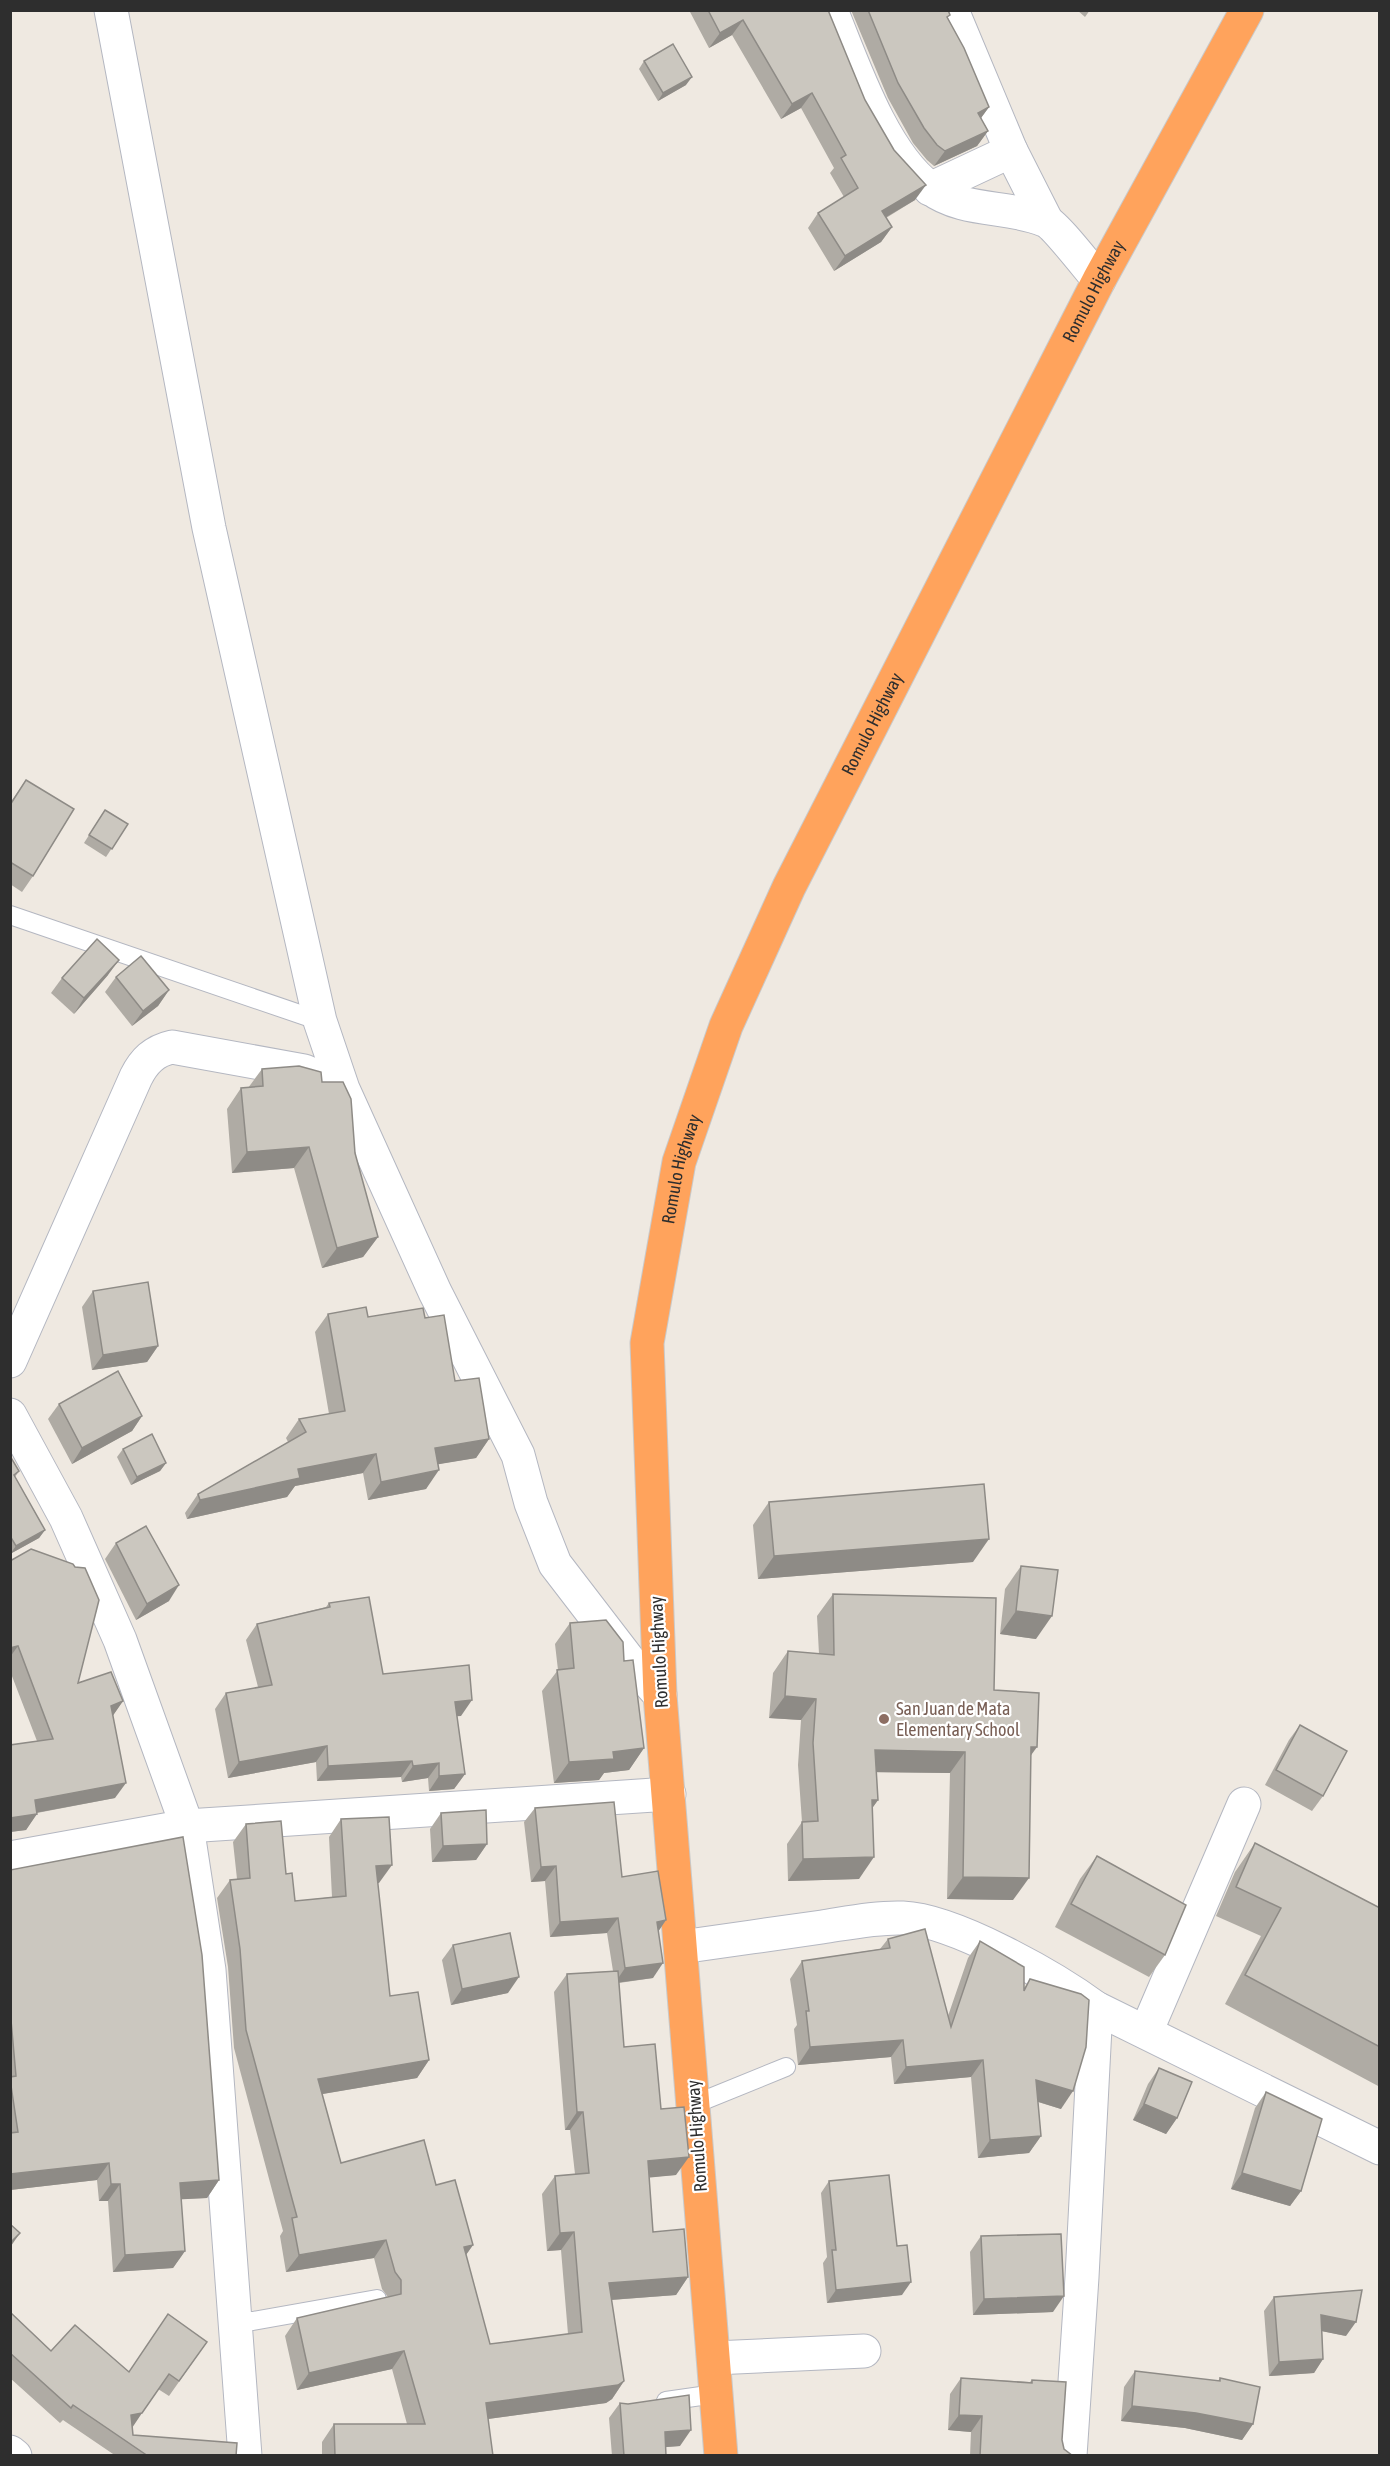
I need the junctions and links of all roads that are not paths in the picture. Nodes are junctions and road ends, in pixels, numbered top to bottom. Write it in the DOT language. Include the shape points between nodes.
graph roads {
  1 [pos="111,10"];
  2 [pos="831,10"];
  3 [pos="951,10"];
  4 [pos="1247,10"];
  5 [pos="1011,151"];
  6 [pos="930,189"];
  7 [pos="1046,220"];
  8 [pos="1100,280"];
  9 [pos="10,915"];
  10 [pos="320,1021"];
  11 [pos="343,1089"];
  12 [pos="10,1361"];
  13 [pos="10,1415"];
  14 [pos="660,1695"];
  15 [pos="669,1794"];
  16 [pos="1244,1804"];
  17 [pos="187,1826"];
  18 [pos="10,1858"];
  19 [pos="681,1947"];
  20 [pos="1096,2008"];
  21 [pos="1146,2032"];
  22 [pos="786,2067"];
  23 [pos="695,2104"];
  24 [pos="1380,2148"];
  25 [pos="376,2299"];
  26 [pos="233,2322"];
  27 [pos="864,2350"];
  28 [pos="714,2358"];
  29 [pos="715,2394"];
  30 [pos="648,2404"];
  31 [pos="10,2452"];
  32 [pos="15,2456"];
  33 [pos="245,2456"];
  34 [pos="721,2456"];
  35 [pos="1070,2456"];
  1 -- 10 [label="street" via="209,528"];
  2 -- 6 [label="street" via="871,108 900,156"];
  3 -- 5 [label="street"];
  4 -- 8 [label="highway, Romulo Highway"];
  5 -- 6 [label="street"];
  5 -- 7 [label="street"];
  6 -- 7 [label="street" via="963,204"];
  7 -- 8 [label="street"];
  8 -- 14 [label="highway, Romulo Highway" via="789,887 726,1026 679,1162 647,1343"];
  9 -- 10 [label="lane"];
  10 -- 11 [label="street"];
  11 -- 12 [label="street" via="304,1071 172,1047 153,1054 142,1064"];
  11 -- 14 [label="street" via="450,1324 518,1455 531,1503 555,1564"];
  13 -- 17 [label="street" via="66,1518 120,1640"];
  14 -- 15 [label="highway, Romulo Highway"];
  15 -- 17 [label="street"];
  15 -- 19 [label="highway, Romulo Highway"];
  16 -- 21 [label="street"];
  17 -- 18 [label="street"];
  17 -- 26 [label="street" via="209,1970"];
  19 -- 20 [label="street" via="903,1918 967,1934"];
  19 -- 23 [label="highway, Romulo Highway"];
  20 -- 21 [label="street"];
  20 -- 35 [label="street"];
  21 -- 24 [label="street"];
  22 -- 23 [label="lane"];
  23 -- 28 [label="highway, Romulo Highway"];
  25 -- 26 [label="lane"];
  26 -- 33 [label="street"];
  27 -- 28 [label="street"];
  28 -- 29 [label="highway, Romulo Highway"];
  29 -- 30 [label="lane"];
  29 -- 34 [label="highway, Romulo Highway"];
  31 -- 32 [label="street"];
}
